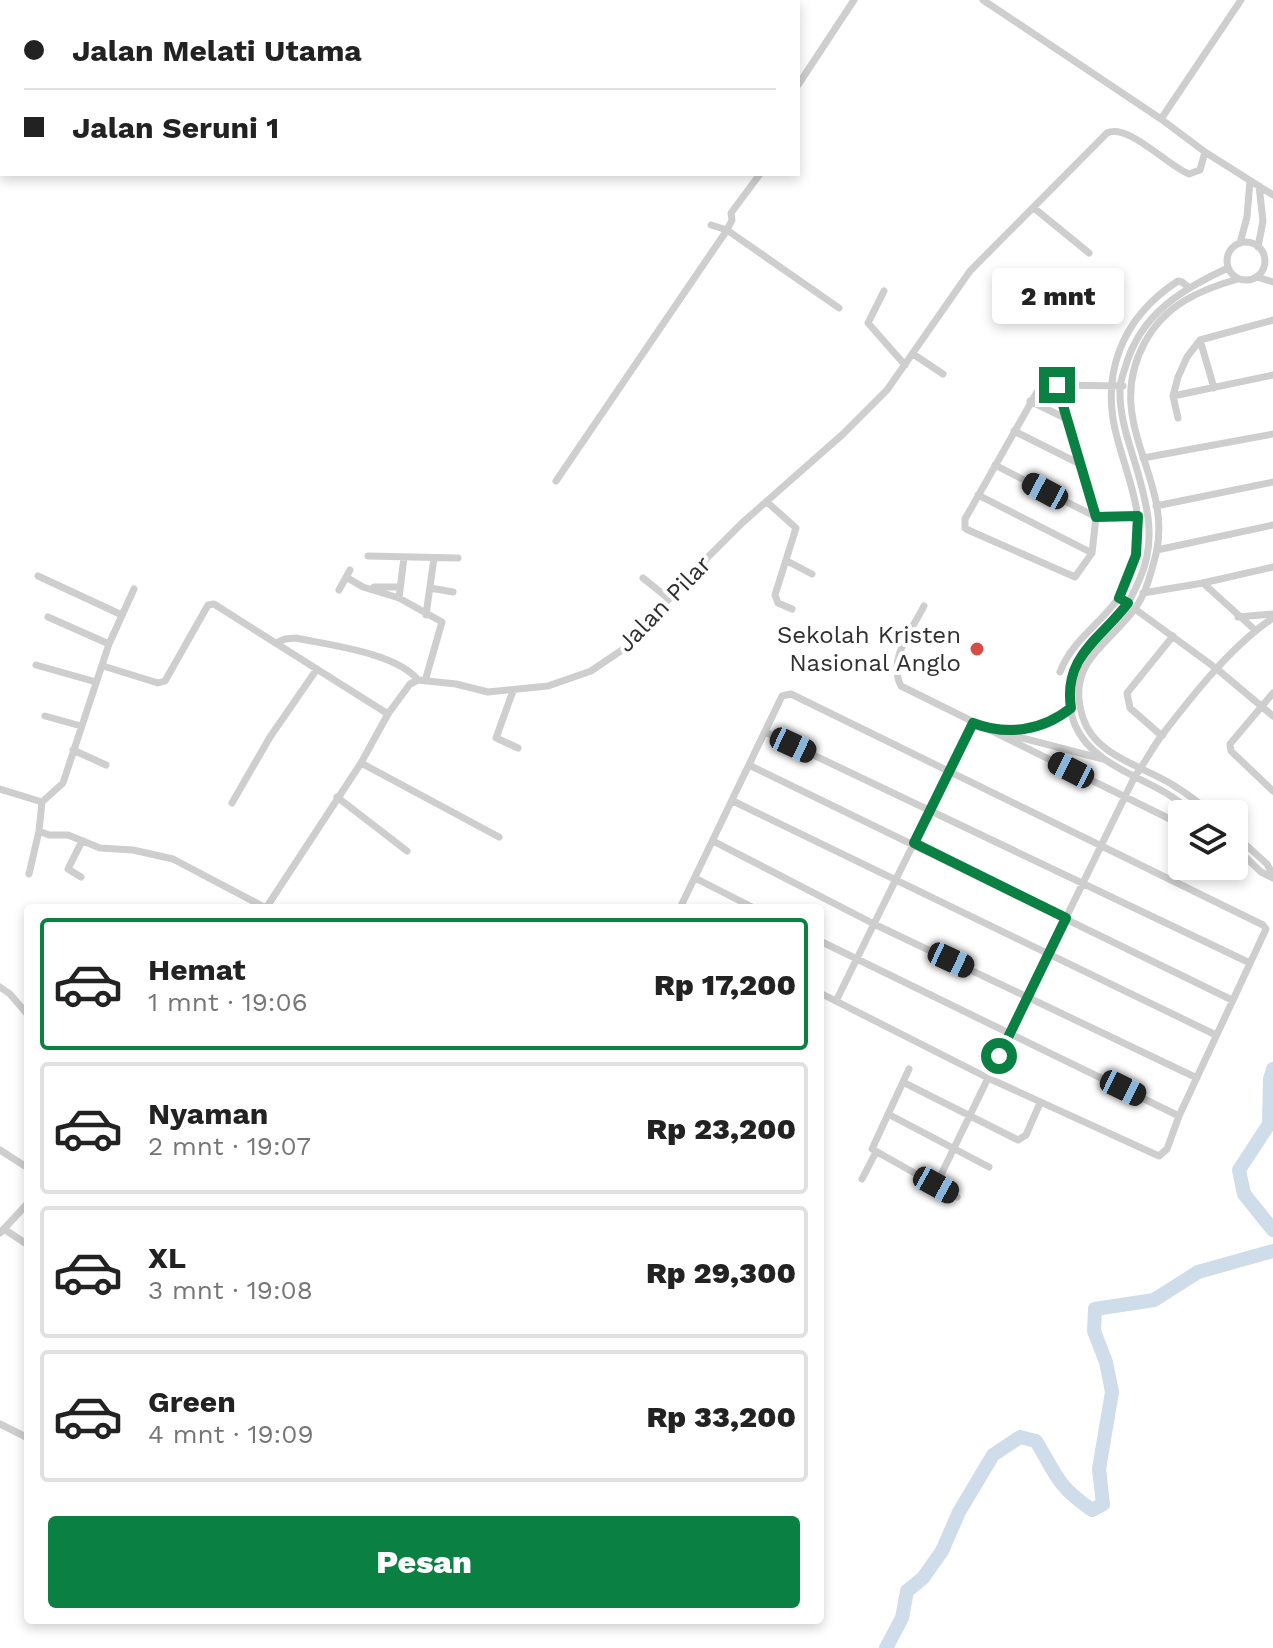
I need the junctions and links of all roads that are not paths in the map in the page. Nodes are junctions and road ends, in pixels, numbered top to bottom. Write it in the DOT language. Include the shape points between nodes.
graph roads {
  1 [pos="854,0"];
  2 [pos="983,0"];
  3 [pos="1241,0"];
  4 [pos="800,82"];
  5 [pos="1161,119"];
  6 [pos="1205,152"];
  7 [pos="759,176"];
  8 [pos="1250,181"];
  9 [pos="1259,186"];
  10 [pos="1273,195"];
  11 [pos="1034,208"];
  12 [pos="711,225"];
  13 [pos="727,230"];
  14 [pos="1240,243"];
  15 [pos="1258,247"];
  16 [pos="1089,253"];
  17 [pos="1265,264"];
  18 [pos="1228,268"];
  19 [pos="1273,269"];
  20 [pos="1257,277"];
  21 [pos="1238,279"];
  22 [pos="1273,282"];
  23 [pos="884,291"];
  24 [pos="839,308"];
  25 [pos="1273,320"];
  26 [pos="1200,340"];
  27 [pos="913,354"];
  28 [pos="905,365"];
  29 [pos="943,374"];
  30 [pos="1273,375"];
  31 [pos="1057,385"];
  32 [pos="1129,385"];
  33 [pos="1116,386"];
  34 [pos="1214,388"];
  35 [pos="1173,396"];
  36 [pos="1030,401"];
  37 [pos="1178,418"];
  38 [pos="1067,419"];
  39 [pos="1014,431"];
  40 [pos="1273,434"];
  41 [pos="1143,458"];
  42 [pos="1080,464"];
  43 [pos="995,465"];
  44 [pos="556,481"];
  45 [pos="1273,482"];
  46 [pos="978,495"];
  47 [pos="767,502"];
  48 [pos="1156,506"];
  49 [pos="1138,516"];
  50 [pos="1149,516"];
  51 [pos="1096,517"];
  52 [pos="1273,525"];
  53 [pos="1157,550"];
  54 [pos="1092,553"];
  55 [pos="368,556"];
  56 [pos="404,557"];
  57 [pos="434,558"];
  58 [pos="458,558"];
  59 [pos="787,561"];
  60 [pos="1273,567"];
  61 [pos="812,574"];
  62 [pos="38,576"];
  63 [pos="643,578"];
  64 [pos="1203,583"];
  65 [pos="363,587"];
  66 [pos="400,587"];
  67 [pos="430,588"];
  68 [pos="134,589"];
  69 [pos="339,590"];
  70 [pos="453,592"];
  71 [pos="1143,593"];
  72 [pos="399,598"];
  73 [pos="1119,598"];
  74 [pos="669,599"];
  75 [pos="1128,603"];
  76 [pos="924,606"];
  77 [pos="792,609"];
  78 [pos="1135,609"];
  79 [pos="122,615"];
  80 [pos="426,615"];
  81 [pos="1273,616"];
  82 [pos="48,617"];
  83 [pos="1238,617"];
  84 [pos="1255,630"];
  85 [pos="1173,636"];
  86 [pos="276,643"];
  87 [pos="109,644"];
  88 [pos="36,665"];
  89 [pos="103,666"];
  90 [pos="317,669"];
  91 [pos="1217,669"];
  92 [pos="1073,670"];
  93 [pos="422,681"];
  94 [pos="96,682"];
  95 [pos="513,691"];
  96 [pos="1273,693"];
  97 [pos="1261,705"];
  98 [pos="1071,708"];
  99 [pos="388,714"];
  100 [pos="45,716"];
  101 [pos="1273,716"];
  102 [pos="973,723"];
  103 [pos="81,726"];
  104 [pos="989,729"];
  105 [pos="765,732"];
  106 [pos="1162,736"];
  107 [pos="518,748"];
  108 [pos="73,750"];
  109 [pos="1105,760"];
  110 [pos="361,763"];
  111 [pos="106,765"];
  112 [pos="749,765"];
  113 [pos="1141,768"];
  114 [pos="950,770"];
  115 [pos="1135,776"];
  116 [pos="0,789"];
  117 [pos="1273,791"];
  118 [pos="337,797"];
  119 [pos="1125,797"];
  120 [pos="1177,800"];
  121 [pos="1193,800"];
  122 [pos="733,801"];
  123 [pos="42,802"];
  124 [pos="232,803"];
  125 [pos="931,809"];
  126 [pos="1168,818"];
  127 [pos="39,831"];
  128 [pos="499,837"];
  129 [pos="713,841"];
  130 [pos="81,843"];
  131 [pos="914,843"];
  132 [pos="1102,845"];
  133 [pos="1248,847"];
  134 [pos="407,851"];
  135 [pos="1248,860"];
  136 [pos="29,874"];
  137 [pos="81,877"];
  138 [pos="1273,877"];
  139 [pos="695,878"];
  140 [pos="896,879"];
  141 [pos="1084,882"];
  142 [pos="258,904"];
  143 [pos="269,904"];
  144 [pos="682,904"];
  145 [pos="746,904"];
  146 [pos="1066,918"];
  147 [pos="874,924"];
  148 [pos="824,943"];
  149 [pos="1049,953"];
  150 [pos="856,960"];
  151 [pos="1250,963"];
  152 [pos="0,987"];
  153 [pos="824,995"];
  154 [pos="1027,997"];
  155 [pos="1232,1000"];
  156 [pos="836,1001"];
  157 [pos="24,1010"];
  158 [pos="1010,1034"];
  159 [pos="1216,1035"];
  160 [pos="909,1069"];
  161 [pos="988,1078"];
  162 [pos="1197,1078"];
  163 [pos="903,1082"];
  164 [pos="1040,1103"];
  165 [pos="888,1114"];
  166 [pos="969,1116"];
  167 [pos="1179,1116"];
  168 [pos="954,1148"];
  169 [pos="0,1150"];
  170 [pos="874,1150"];
  171 [pos="24,1165"];
  172 [pos="989,1167"];
  173 [pos="862,1179"];
  174 [pos="936,1185"];
  175 [pos="957,1197"];
  176 [pos="24,1207"];
  177 [pos="2,1231"];
  178 [pos="24,1243"];
  179 [pos="0,1424"];
  180 [pos="24,1436"];
  1 -- 4 [label="street"];
  2 -- 5 [label="street"];
  3 -- 5 [label="street"];
  5 -- 6 [label="street"];
  6 -- 8 [label="street"];
  6 -- 11 [label="street, Jalan Pilar" via="1200,170 1189,174 1138,140 1110,131"];
  7 -- 13 [label="street" via="731,213"];
  8 -- 9 [label="street"];
  8 -- 14 [label="street"];
  9 -- 10 [label="street"];
  9 -- 15 [label="street" via="1263,221"];
  11 -- 16 [label="street"];
  11 -- 27 [label="street, Jalan Pilar" via="970,271"];
  12 -- 13 [label="street"];
  13 -- 24 [label="street"];
  13 -- 44 [label="street"];
  14 -- 15 [label="street"];
  14 -- 18 [label="street" via="1228,253"];
  15 -- 17 [label="street"];
  17 -- 19 [label="street"];
  17 -- 20 [label="street"];
  18 -- 21 [label="street"];
  18 -- 33 [label="street" via="1188,287 1143,327"];
  20 -- 21 [label="street"];
  20 -- 22 [label="street"];
  21 -- 32 [label="street" via="1196,293 1160,319 1140,351"];
  23 -- 28 [label="street" via="868,323"];
  25 -- 26 [label="street"];
  26 -- 34 [label="street"];
  26 -- 35 [label="street" via="1182,367"];
  27 -- 28 [label="street, Jalan Pilar"];
  27 -- 29 [label="street"];
  28 -- 47 [label="street, Jalan Pilar" via="843,434"];
  30 -- 34 [label="street"];
  31 -- 33 [label="street"];
  31 -- 36 [label="street" via="1037,392"];
  31 -- 38 [label="street"];
  32 -- 33 [label="street"];
  32 -- 41 [label="street"];
  33 -- 49 [label="street" via="1111,414"];
  33 -- 50 [label="street"];
  34 -- 35 [label="street"];
  35 -- 37 [label="street"];
  36 -- 38 [label="street"];
  36 -- 39 [label="street"];
  38 -- 42 [label="street"];
  39 -- 42 [label="street"];
  39 -- 43 [label="street"];
  40 -- 41 [label="street"];
  41 -- 48 [label="street"];
  42 -- 51 [label="street"];
  43 -- 46 [label="street"];
  43 -- 51 [label="street"];
  45 -- 48 [label="street"];
  46 -- 54 [label="street"];
  46 -- 54 [label="street" via="965,528 1071,577"];
  47 -- 59 [label="street" via="796,528"];
  47 -- 74 [label="street, Jalan Pilar"];
  48 -- 53 [label="street"];
  49 -- 50 [label="street"];
  49 -- 51 [label="street"];
  49 -- 73 [label="street" via="1136,555"];
  50 -- 75 [label="street" via="1147,560"];
  51 -- 54 [label="street"];
  52 -- 53 [label="street"];
  53 -- 71 [label="street"];
  55 -- 56 [label="street"];
  56 -- 57 [label="street"];
  56 -- 66 [label="street"];
  57 -- 58 [label="street"];
  57 -- 67 [label="street"];
  59 -- 61 [label="street"];
  59 -- 77 [label="street" via="775,595 778,603"];
  60 -- 64 [label="street"];
  62 -- 79 [label="street"];
  63 -- 74 [label="street"];
  64 -- 71 [label="street"];
  64 -- 83 [label="street"];
  65 -- 66 [label="street"];
  65 -- 69 [label="street" via="348,573"];
  65 -- 72 [label="street"];
  66 -- 72 [label="street"];
  67 -- 70 [label="street"];
  67 -- 80 [label="street"];
  68 -- 79 [label="street"];
  71 -- 78 [label="street"];
  72 -- 80 [label="street"];
  73 -- 75 [label="street"];
  73 -- 92 [label="street" via="1077,642 1062,669"];
  74 -- 95 [label="street, Jalan Pilar" via="628,646 591,671"];
  75 -- 92 [label="street" via="1090,642"];
  76 -- 102 [label="street" via="895,662 896,677 901,686"];
  78 -- 85 [label="street"];
  78 -- 113 [label="street" via="1084,667 1078,696 1093,737"];
  79 -- 87 [label="street"];
  80 -- 93 [label="street" via="442,622"];
  81 -- 83 [label="street"];
  81 -- 84 [label="street"];
  82 -- 87 [label="street"];
  83 -- 84 [label="street"];
  84 -- 91 [label="street"];
  85 -- 91 [label="street"];
  85 -- 106 [label="street" via="1127,693 1130,708"];
  86 -- 89 [label="street" via="210,604 165,681"];
  86 -- 90 [label="street"];
  86 -- 93 [label="street" via="296,638 355,651 411,671"];
  87 -- 89 [label="street"];
  88 -- 94 [label="street"];
  89 -- 94 [label="street"];
  90 -- 99 [label="street"];
  90 -- 124 [label="street"];
  91 -- 97 [label="street"];
  91 -- 106 [label="street"];
  92 -- 98 [label="street"];
  93 -- 95 [label="street, Jalan Pilar"];
  93 -- 99 [label="street" via="410,684"];
  94 -- 103 [label="street"];
  95 -- 107 [label="street" via="496,738"];
  96 -- 97 [label="street"];
  97 -- 101 [label="street"];
  97 -- 117 [label="street" via="1230,748"];
  98 -- 104 [label="street" via="1034,729"];
  98 -- 109 [label="street" via="1083,738"];
  99 -- 110 [label="street"];
  100 -- 103 [label="street"];
  102 -- 104 [label="street"];
  102 -- 114 [label="street"];
  103 -- 108 [label="street"];
  104 -- 109 [label="street"];
  104 -- 119 [label="street"];
  105 -- 112 [label="street"];
  105 -- 114 [label="street" via="782,696 791,694"];
  105 -- 125 [label="street"];
  106 -- 113 [label="street"];
  108 -- 111 [label="street"];
  108 -- 123 [label="street" via="60,788"];
  109 -- 115 [label="street"];
  110 -- 118 [label="street"];
  110 -- 128 [label="street"];
  112 -- 122 [label="street"];
  112 -- 131 [label="street"];
  113 -- 115 [label="street"];
  113 -- 121 [label="street"];
  114 -- 125 [label="street"];
  114 -- 132 [label="street"];
  115 -- 119 [label="street"];
  115 -- 120 [label="street"];
  116 -- 123 [label="street"];
  118 -- 134 [label="street"];
  118 -- 143 [label="street"];
  119 -- 126 [label="street"];
  119 -- 132 [label="street"];
  122 -- 129 [label="street"];
  122 -- 140 [label="street"];
  123 -- 127 [label="street"];
  125 -- 131 [label="street"];
  125 -- 141 [label="street"];
  127 -- 130 [label="street" via="68,835"];
  127 -- 136 [label="street"];
  129 -- 139 [label="street"];
  129 -- 147 [label="street"];
  130 -- 137 [label="street" via="68,869"];
  130 -- 142 [label="street" via="173,859"];
  131 -- 140 [label="street"];
  131 -- 146 [label="street"];
  132 -- 141 [label="street"];
  132 -- 151 [label="street" via="1263,925 1266,929"];
  133 -- 138 [label="street"];
  135 -- 138 [label="street"];
  139 -- 144 [label="street"];
  139 -- 145 [label="street"];
  140 -- 147 [label="street"];
  140 -- 149 [label="street"];
  141 -- 146 [label="street"];
  141 -- 151 [label="street"];
  146 -- 149 [label="street"];
  146 -- 155 [label="street"];
  147 -- 150 [label="street"];
  147 -- 154 [label="street"];
  148 -- 150 [label="street"];
  149 -- 154 [label="street"];
  149 -- 159 [label="street"];
  150 -- 156 [label="street"];
  150 -- 158 [label="street"];
  151 -- 155 [label="street"];
  152 -- 157 [label="street"];
  153 -- 156 [label="street"];
  154 -- 158 [label="street"];
  154 -- 162 [label="street"];
  155 -- 159 [label="street"];
  156 -- 161 [label="street"];
  158 -- 161 [label="street"];
  158 -- 167 [label="street"];
  159 -- 162 [label="street"];
  160 -- 163 [label="street"];
  161 -- 164 [label="street"];
  161 -- 166 [label="street"];
  162 -- 167 [label="street"];
  163 -- 165 [label="street"];
  163 -- 166 [label="street"];
  164 -- 166 [label="street" via="1018,1140"];
  164 -- 167 [label="street" via="1159,1156 1167,1149"];
  165 -- 168 [label="street"];
  165 -- 170 [label="street"];
  166 -- 168 [label="street"];
  168 -- 172 [label="street"];
  168 -- 174 [label="street"];
  169 -- 171 [label="street"];
  170 -- 173 [label="street"];
  170 -- 174 [label="street"];
  174 -- 175 [label="street"];
  176 -- 177 [label="street"];
  177 -- 178 [label="street"];
  179 -- 180 [label="street"];
}
